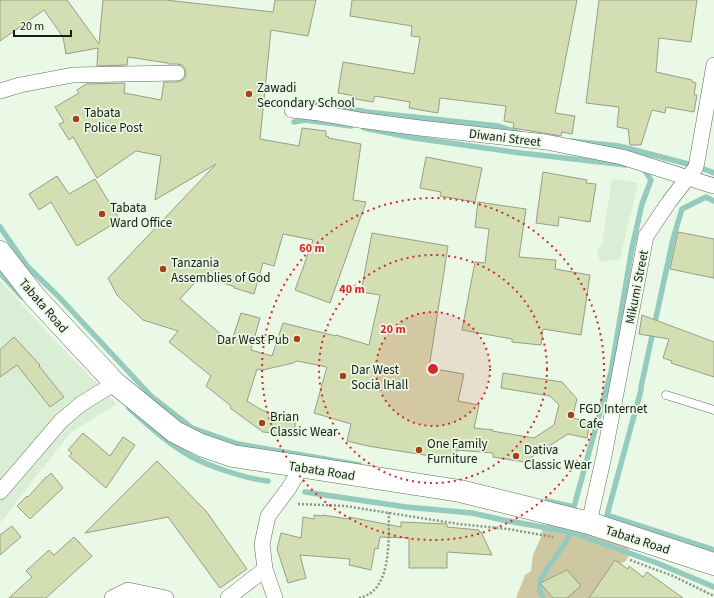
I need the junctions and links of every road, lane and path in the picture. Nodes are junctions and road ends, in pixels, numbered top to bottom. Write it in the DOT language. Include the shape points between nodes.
graph roads {
  1 [pos="714,65"];
  2 [pos="177,73"];
  3 [pos="0,91"];
  4 [pos="292,110"];
  5 [pos="688,177"];
  6 [pos="714,186"];
  7 [pos="0,252"];
  8 [pos="115,383"];
  9 [pos="666,395"];
  10 [pos="714,410"];
  11 [pos="302,466"];
  12 [pos="0,492"];
  13 [pos="276,504"];
  14 [pos="389,512"];
  15 [pos="589,523"];
  16 [pos="557,538"];
  17 [pos="627,559"];
  18 [pos="714,564"];
  19 [pos="265,569"];
  20 [pos="714,596"];
  21 [pos="112,598"];
  22 [pos="166,598"];
  23 [pos="228,598"];
  24 [pos="275,598"];
  25 [pos="359,598"];
  1 -- 5 [label="street, Mikumi Street" via="696,166"];
  2 -- 3 [label="street" via="73,75"];
  4 -- 5 [label="street, Diwani Street" via="546,142 622,157"];
  5 -- 6 [label="street, Diwani Street"];
  5 -- 15 [label="street, Mikumi Street" via="646,236"];
  7 -- 8 [label="main road, Tabata Road" via="35,297"];
  8 -- 11 [label="main road, Tabata Road" via="175,432 201,445 233,456"];
  8 -- 12 [label="street" via="81,404 61,421"];
  9 -- 10 [label="lane"];
  11 -- 13 [label="street"];
  11 -- 15 [label="main road, Tabata Road" via="460,491"];
  13 -- 14 [label="path" via="345,506"];
  13 -- 19 [label="street" via="268,516 262,544"];
  14 -- 16 [label="path"];
  14 -- 25 [label="path" via="384,574 377,586 366,596"];
  15 -- 18 [label="main road, Tabata Road"];
  17 -- 20 [label="path" via="673,576"];
  19 -- 23 [label="street"];
  19 -- 24 [label="street"];
  21 -- 22 [label="street" via="128,590"];
}
